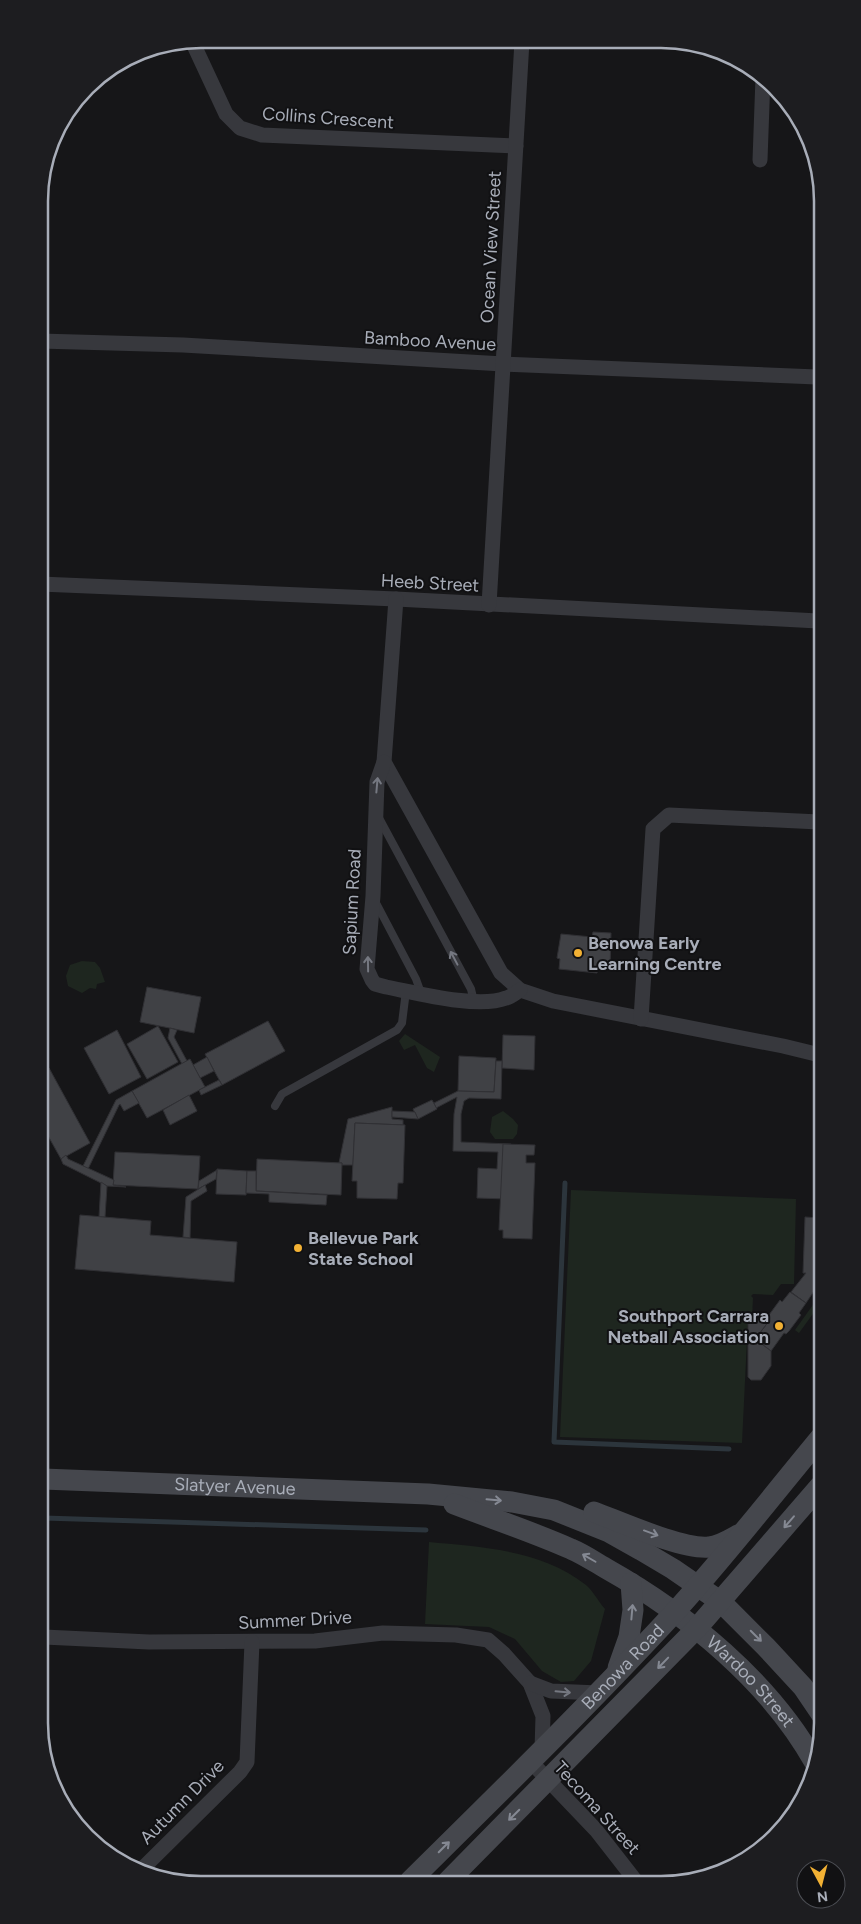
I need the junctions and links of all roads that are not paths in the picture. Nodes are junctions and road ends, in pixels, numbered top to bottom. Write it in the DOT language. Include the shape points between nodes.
graph roads {
  1 [pos="196,48"];
  2 [pos="522,48"];
  3 [pos="763,88"];
  4 [pos="516,146"];
  5 [pos="760,160"];
  6 [pos="48,341"];
  7 [pos="503,364"];
  8 [pos="814,377"];
  9 [pos="48,584"];
  10 [pos="396,599"];
  11 [pos="489,605"];
  12 [pos="814,621"];
  13 [pos="384,762"];
  14 [pos="376,812"];
  15 [pos="814,822"];
  16 [pos="372,896"];
  17 [pos="520,990"];
  18 [pos="413,992"];
  19 [pos="474,1002"];
  20 [pos="641,1019"];
  21 [pos="813,1053"];
  22 [pos="275,1106"];
  23 [pos="813,1446"];
  24 [pos="48,1479"];
  25 [pos="428,1494"];
  26 [pos="813,1495"];
  27 [pos="554,1510"];
  28 [pos="742,1533"];
  29 [pos="631,1583"];
  30 [pos="697,1585"];
  31 [pos="721,1602"];
  32 [pos="674,1612"];
  33 [pos="697,1628"];
  34 [pos="48,1637"];
  35 [pos="252,1642"];
  36 [pos="616,1675"];
  37 [pos="530,1683"];
  38 [pos="599,1693"];
  39 [pos="813,1702"];
  40 [pos="537,1756"];
  41 [pos="810,1756"];
  42 [pos="548,1781"];
  43 [pos="145,1866"];
  44 [pos="415,1876"];
  45 [pos="453,1876"];
  46 [pos="632,1876"];
  1 -- 4 [label="street, Collins Crescent" via="226,114 240,128 262,135"];
  2 -- 4 [label="street, Ocean View Street"];
  3 -- 5 [label="street"];
  4 -- 7 [label="street, Ocean View Street"];
  6 -- 7 [label="street, Bamboo Avenue" via="183,345"];
  7 -- 8 [label="street, Bamboo Avenue"];
  7 -- 11 [label="street, Ocean View Street"];
  9 -- 10 [label="street, Heeb Street"];
  10 -- 11 [label="street, Heeb Street"];
  10 -- 13 [label="street, Sapium Road"];
  11 -- 12 [label="street, Heeb Street"];
  14 -- 13 [label="street, Sapium Road, one-way" via="377,782"];
  13 -- 17 [label="street" via="490,955 501,972"];
  14 -- 16 [label="street, Sapium Road"];
  19 -- 14 [label="lane, one-way" via="471,989"];
  15 -- 20 [label="street" via="669,815 653,829"];
  16 -- 18 [label="lane" via="416,979"];
  18 -- 16 [label="street, Sapium Road, one-way" via="375,984 369,976"];
  17 -- 19 [label="street, Sapium Road" via="508,998"];
  17 -- 20 [label="street" via="553,1001"];
  18 -- 19 [label="street, Sapium Road"];
  18 -- 22 [label="lane" via="397,1030 282,1094"];
  20 -- 21 [label="street"];
  23 -- 28 [label="main road, Benowa Road"];
  24 -- 25 [label="main road, Slatyer Avenue"];
  25 -- 27 [label="main road, Slatyer Avenue, one-way" via="512,1502"];
  29 -- 25 [label="main road, Slatyer Avenue, one-way" via="572,1549"];
  26 -- 31 [label="main road, Benowa Road, one-way"];
  27 -- 28 [label="main road, one-way" via="594,1512 670,1540 701,1547 719,1545"];
  27 -- 30 [label="main road, Slatyer Avenue" via="609,1532"];
  28 -- 30 [label="main road, Benowa Road"];
  29 -- 32 [label="main road, Slatyer Avenue"];
  36 -- 29 [label="main road, one-way" via="633,1610"];
  30 -- 31 [label="main road, Wardoo Street"];
  30 -- 32 [label="main road, Benowa Road"];
  31 -- 33 [label="main road, Benowa Road"];
  31 -- 39 [label="main road, Wardoo Street, one-way" via="766,1646"];
  32 -- 33 [label="main road, Slatyer Avenue"];
  32 -- 36 [label="main road, Benowa Road"];
  33 -- 41 [label="main road, Wardoo Street" via="779,1710"];
  33 -- 42 [label="main road, Benowa Road, one-way"];
  34 -- 35 [label="street, Summer Drive"];
  35 -- 37 [label="street, Summer Drive" via="315,1641 383,1633 456,1635 488,1640"];
  35 -- 43 [label="street, Autumn Drive" via="247,1762"];
  36 -- 38 [label="main road, Benowa Road"];
  37 -- 38 [label="street, Summer Drive, one-way" via="551,1691"];
  37 -- 40 [label="street, Summer Drive" via="543,1716"];
  38 -- 40 [label="main road, Benowa Road"];
  40 -- 42 [label="street, Tecoma Street"];
  44 -- 40 [label="main road, Benowa Road, one-way"];
  42 -- 45 [label="main road, Benowa Road, one-way"];
  42 -- 46 [label="street, Tecoma Street" via="596,1830"];
}
